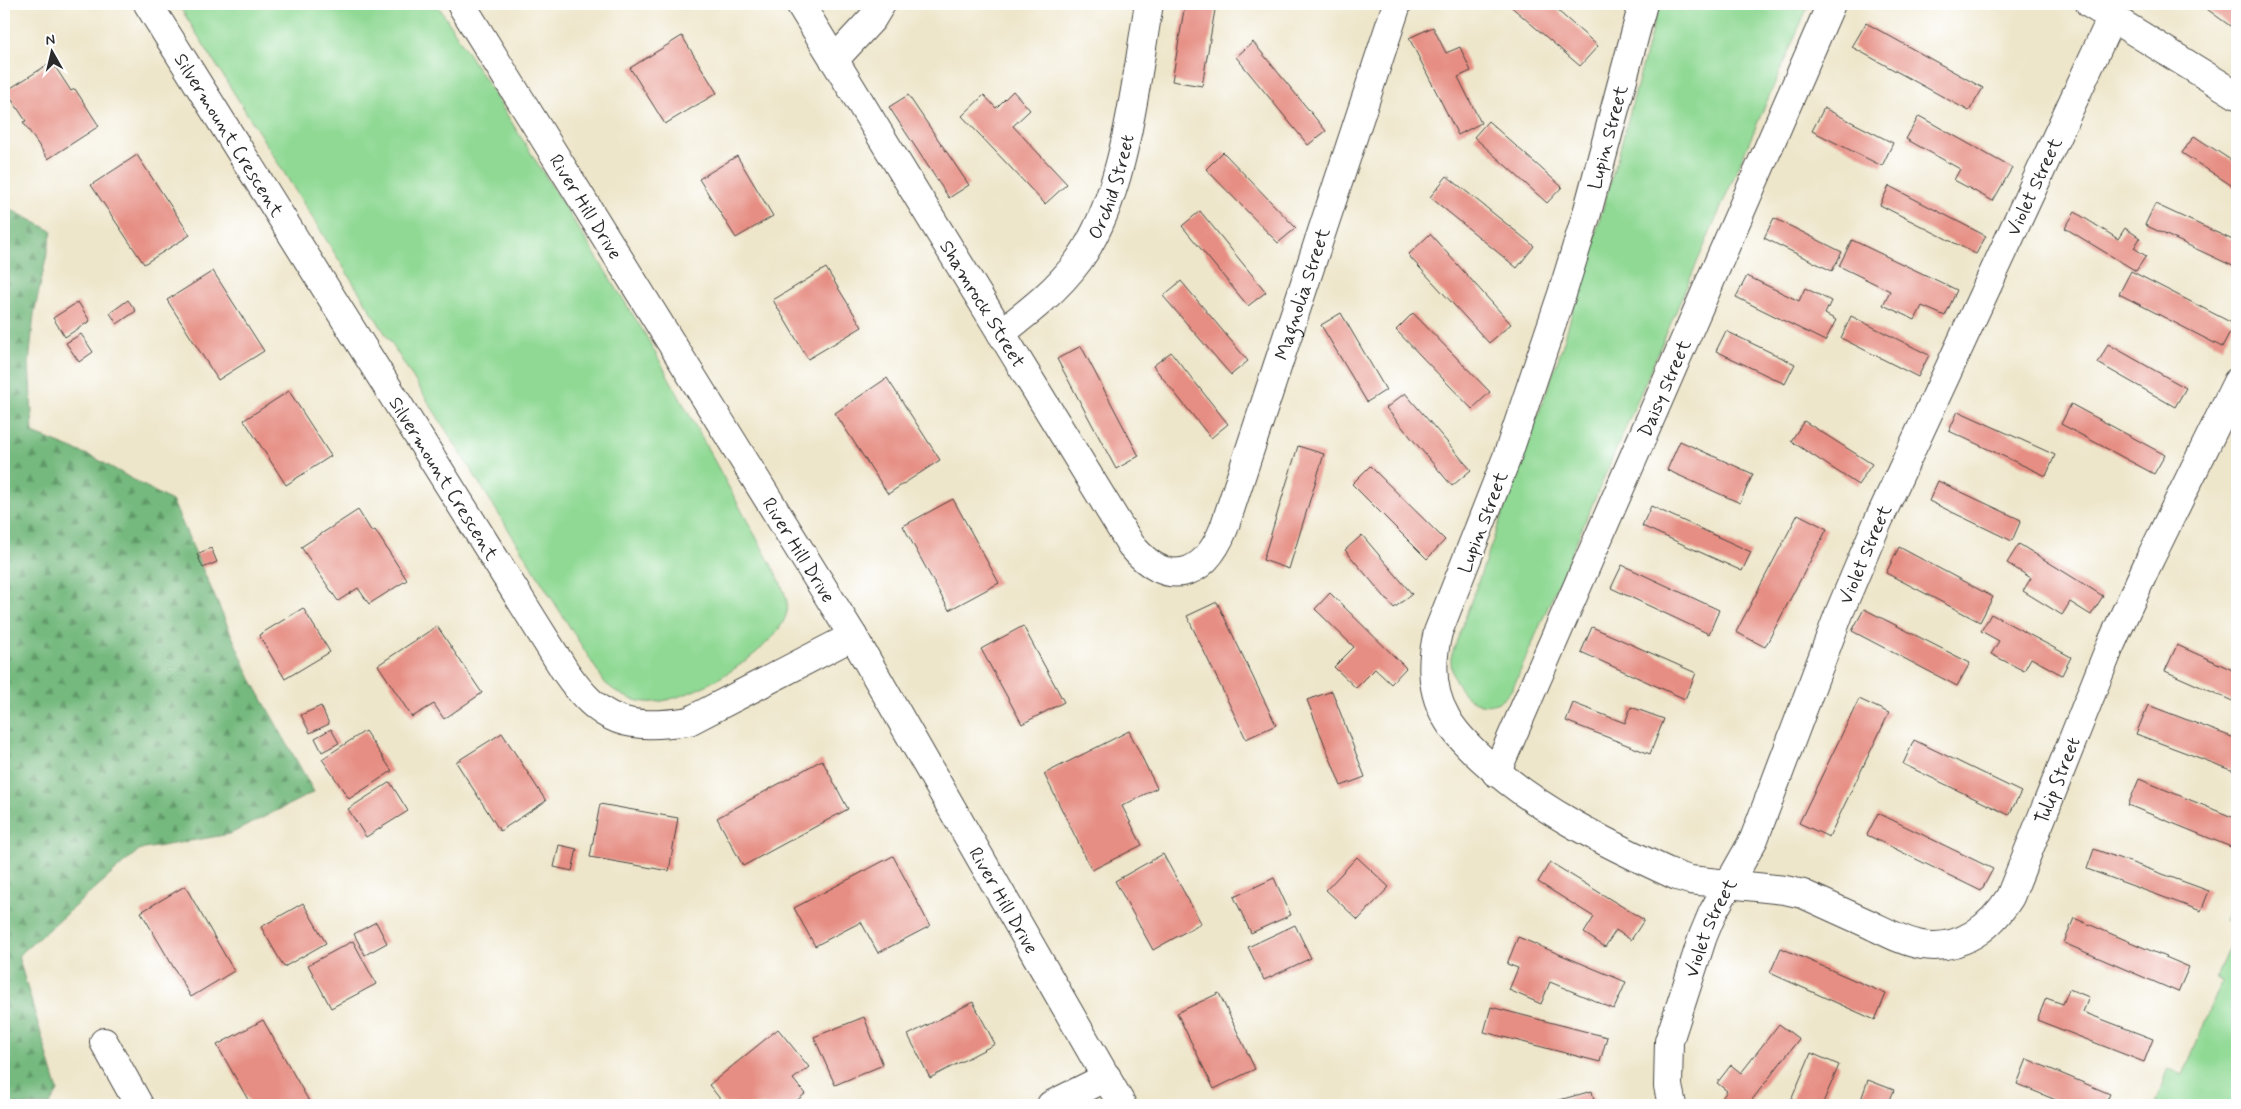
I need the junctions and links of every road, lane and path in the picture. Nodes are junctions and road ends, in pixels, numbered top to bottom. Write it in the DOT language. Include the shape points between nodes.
graph roads {
  1 [pos="148,4"];
  2 [pos="461,4"];
  3 [pos="800,4"];
  4 [pos="881,4"];
  5 [pos="1149,4"];
  6 [pos="1397,4"];
  7 [pos="1643,4"];
  8 [pos="1831,4"];
  9 [pos="2101,11"];
  10 [pos="834,60"];
  11 [pos="2237,95"];
  12 [pos="1001,333"];
  13 [pos="2237,382"];
  14 [pos="1189,570"];
  15 [pos="853,636"];
  16 [pos="1496,772"];
  17 [pos="1730,884"];
  18 [pos="104,1042"];
  19 [pos="1107,1077"];
  20 [pos="139,1105"];
  21 [pos="1051,1105"];
  22 [pos="1122,1105"];
  23 [pos="1672,1105"];
  1 -- 15 [label="street, Silvermount Crescent" via="560,664 596,709 616,720 635,724 688,721"];
  2 -- 15 [label="street, River Hill Drive"];
  3 -- 10 [label="street, Shamrock Street"];
  4 -- 10 [label="street" via="872,19"];
  5 -- 12 [label="street, Orchid Street" via="1122,159 1103,214 1080,259 1062,280 1044,300"];
  6 -- 14 [label="street, Magnolia Street" via="1224,528 1213,551 1201,564"];
  7 -- 16 [label="street, Lupin Street" via="1562,294 1507,457 1434,649 1434,681 1446,717 1457,734"];
  8 -- 16 [label="street, Daisy Street"];
  9 -- 11 [label="street"];
  9 -- 17 [label="street, Violet Street" via="1868,542 1754,839"];
  10 -- 12 [label="street, Shamrock Street"];
  12 -- 14 [label="street, Shamrock Street" via="1131,545 1155,567 1178,572"];
  13 -- 17 [label="street, Tulip Street" via="2111,644 2010,896 1999,914 1973,936 1955,944 1922,945 1803,894"];
  15 -- 19 [label="street, River Hill Drive"];
  16 -- 17 [label="street, Lupin Street" via="1553,813 1666,871 1690,880"];
  17 -- 23 [label="street, Violet Street" via="1703,936 1671,1032 1667,1062"];
  18 -- 20 [label="street"];
  19 -- 21 [label="street"];
  19 -- 22 [label="street, River Hill Drive"];
}
